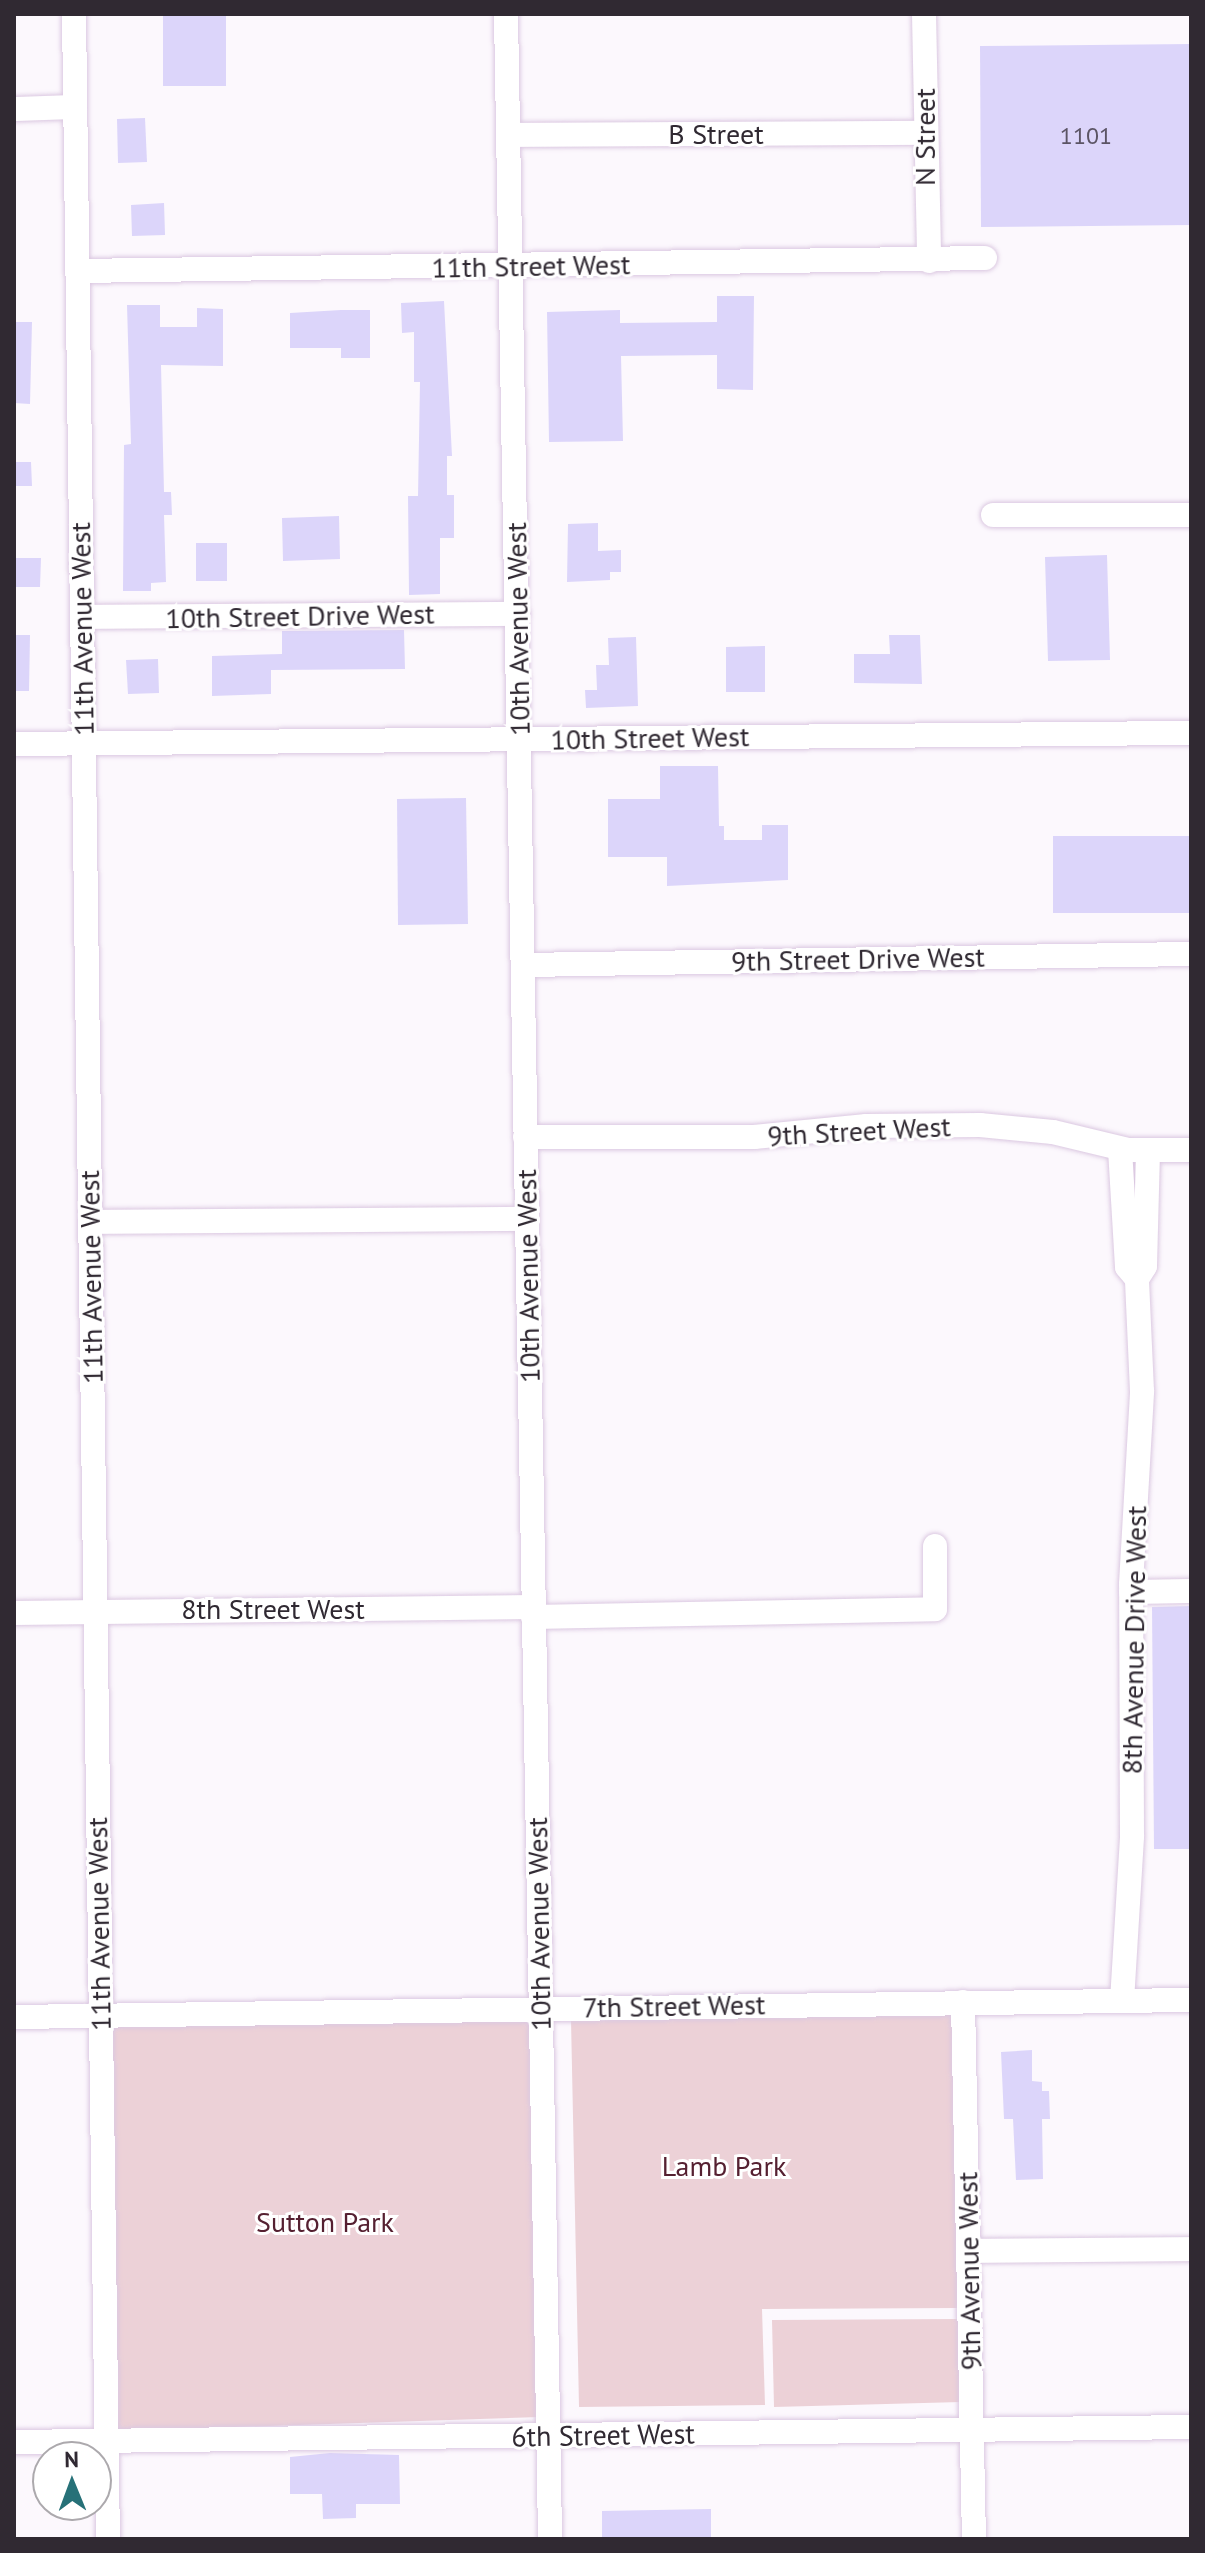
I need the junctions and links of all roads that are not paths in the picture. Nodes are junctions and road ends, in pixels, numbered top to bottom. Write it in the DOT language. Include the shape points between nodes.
graph roads {
  1 [pos="74,14"];
  2 [pos="506,14"];
  3 [pos="924,14"];
  4 [pos="75,107"];
  5 [pos="14,109"];
  6 [pos="924,133"];
  7 [pos="508,135"];
  8 [pos="985,258"];
  9 [pos="929,261"];
  10 [pos="510,267"];
  11 [pos="77,271"];
  12 [pos="993,515"];
  13 [pos="1191,515"];
  14 [pos="518,614"];
  15 [pos="82,617"];
  16 [pos="1191,733"];
  17 [pos="519,739"];
  18 [pos="14,744"];
  19 [pos="84,744"];
  20 [pos="1191,954"];
  21 [pos="525,965"];
  22 [pos="525,1137"];
  23 [pos="1120,1149"];
  24 [pos="1191,1150"];
  25 [pos="1148,1151"];
  26 [pos="527,1219"];
  27 [pos="90,1222"];
  28 [pos="1137,1279"];
  29 [pos="935,1546"];
  30 [pos="1191,1591"];
  31 [pos="1131,1592"];
  32 [pos="94,1610"];
  33 [pos="533,1612"];
  34 [pos="14,1613"];
  35 [pos="1191,2000"];
  36 [pos="1122,2001"];
  37 [pos="963,2002"];
  38 [pos="541,2008"];
  39 [pos="101,2015"];
  40 [pos="14,2017"];
  41 [pos="1191,2249"];
  42 [pos="969,2251"];
  43 [pos="1191,2427"];
  44 [pos="972,2429"];
  45 [pos="548,2435"];
  46 [pos="106,2441"];
  47 [pos="550,2539"];
  48 [pos="974,2539"];
  1 -- 4 [label="street, 11th Avenue West"];
  2 -- 7 [label="street, 10th Avenue West"];
  3 -- 6 [label="street, N Street"];
  4 -- 5 [label="street"];
  4 -- 11 [label="street, 11th Avenue West"];
  6 -- 7 [label="street, B Street"];
  6 -- 9 [label="street, N Street"];
  7 -- 10 [label="street, 10th Avenue West"];
  8 -- 9 [label="street, 11th Street West"];
  9 -- 10 [label="street, 11th Street West"];
  10 -- 11 [label="street, 11th Street West"];
  10 -- 14 [label="street, 10th Avenue West"];
  11 -- 15 [label="street, 11th Avenue West"];
  12 -- 13 [label="street"];
  14 -- 15 [label="street, 10th Street Drive West"];
  14 -- 17 [label="street, 10th Avenue West"];
  15 -- 19 [label="street, 11th Avenue West"];
  16 -- 17 [label="street, 10th Street West"];
  17 -- 19 [label="street, 10th Street West"];
  17 -- 21 [label="street, 10th Avenue West"];
  18 -- 19 [label="street, 10th Street West"];
  19 -- 27 [label="street, 11th Avenue West"];
  20 -- 21 [label="street, 9th Street Drive West"];
  21 -- 22 [label="street, 10th Avenue West"];
  22 -- 23 [label="street, 9th Street West" via="754,1137 866,1126 980,1125 1053,1132"];
  22 -- 26 [label="street, 10th Avenue West"];
  23 -- 25 [label="street, 9th Street West"];
  23 -- 28 [label="street, 8th Avenue Drive West" via="1127,1267"];
  24 -- 25 [label="street, 9th Street West"];
  25 -- 28 [label="street, 8th Avenue Drive West" via="1145,1266"];
  26 -- 27 [label="street"];
  26 -- 33 [label="street, 10th Avenue West"];
  27 -- 32 [label="street, 11th Avenue West"];
  28 -- 31 [label="street, 8th Avenue Drive West" via="1142,1391"];
  29 -- 33 [label="street, 8th Street West" via="935,1609"];
  30 -- 31 [label="street"];
  31 -- 36 [label="street, 8th Avenue Drive West" via="1132,1836"];
  32 -- 33 [label="street, 8th Street West"];
  32 -- 34 [label="street, 8th Street West"];
  32 -- 39 [label="street, 11th Avenue West"];
  33 -- 38 [label="street, 10th Avenue West"];
  35 -- 36 [label="street, 7th Street West"];
  36 -- 37 [label="street, 7th Street West"];
  37 -- 38 [label="street, 7th Street West"];
  37 -- 42 [label="street, 9th Avenue West"];
  38 -- 39 [label="street, 7th Street West"];
  38 -- 45 [label="street, 10th Avenue West"];
  39 -- 40 [label="street, 7th Street West"];
  39 -- 46 [label="street, 11th Avenue West"];
  41 -- 42 [label="street"];
  42 -- 44 [label="street, 9th Avenue West"];
  43 -- 44 [label="street, 6th Street West"];
  44 -- 45 [label="street, 6th Street West"];
  44 -- 48 [label="street, 9th Avenue West"];
  45 -- 46 [label="street, 6th Street West"];
  45 -- 47 [label="street, 10th Avenue West"];
}
